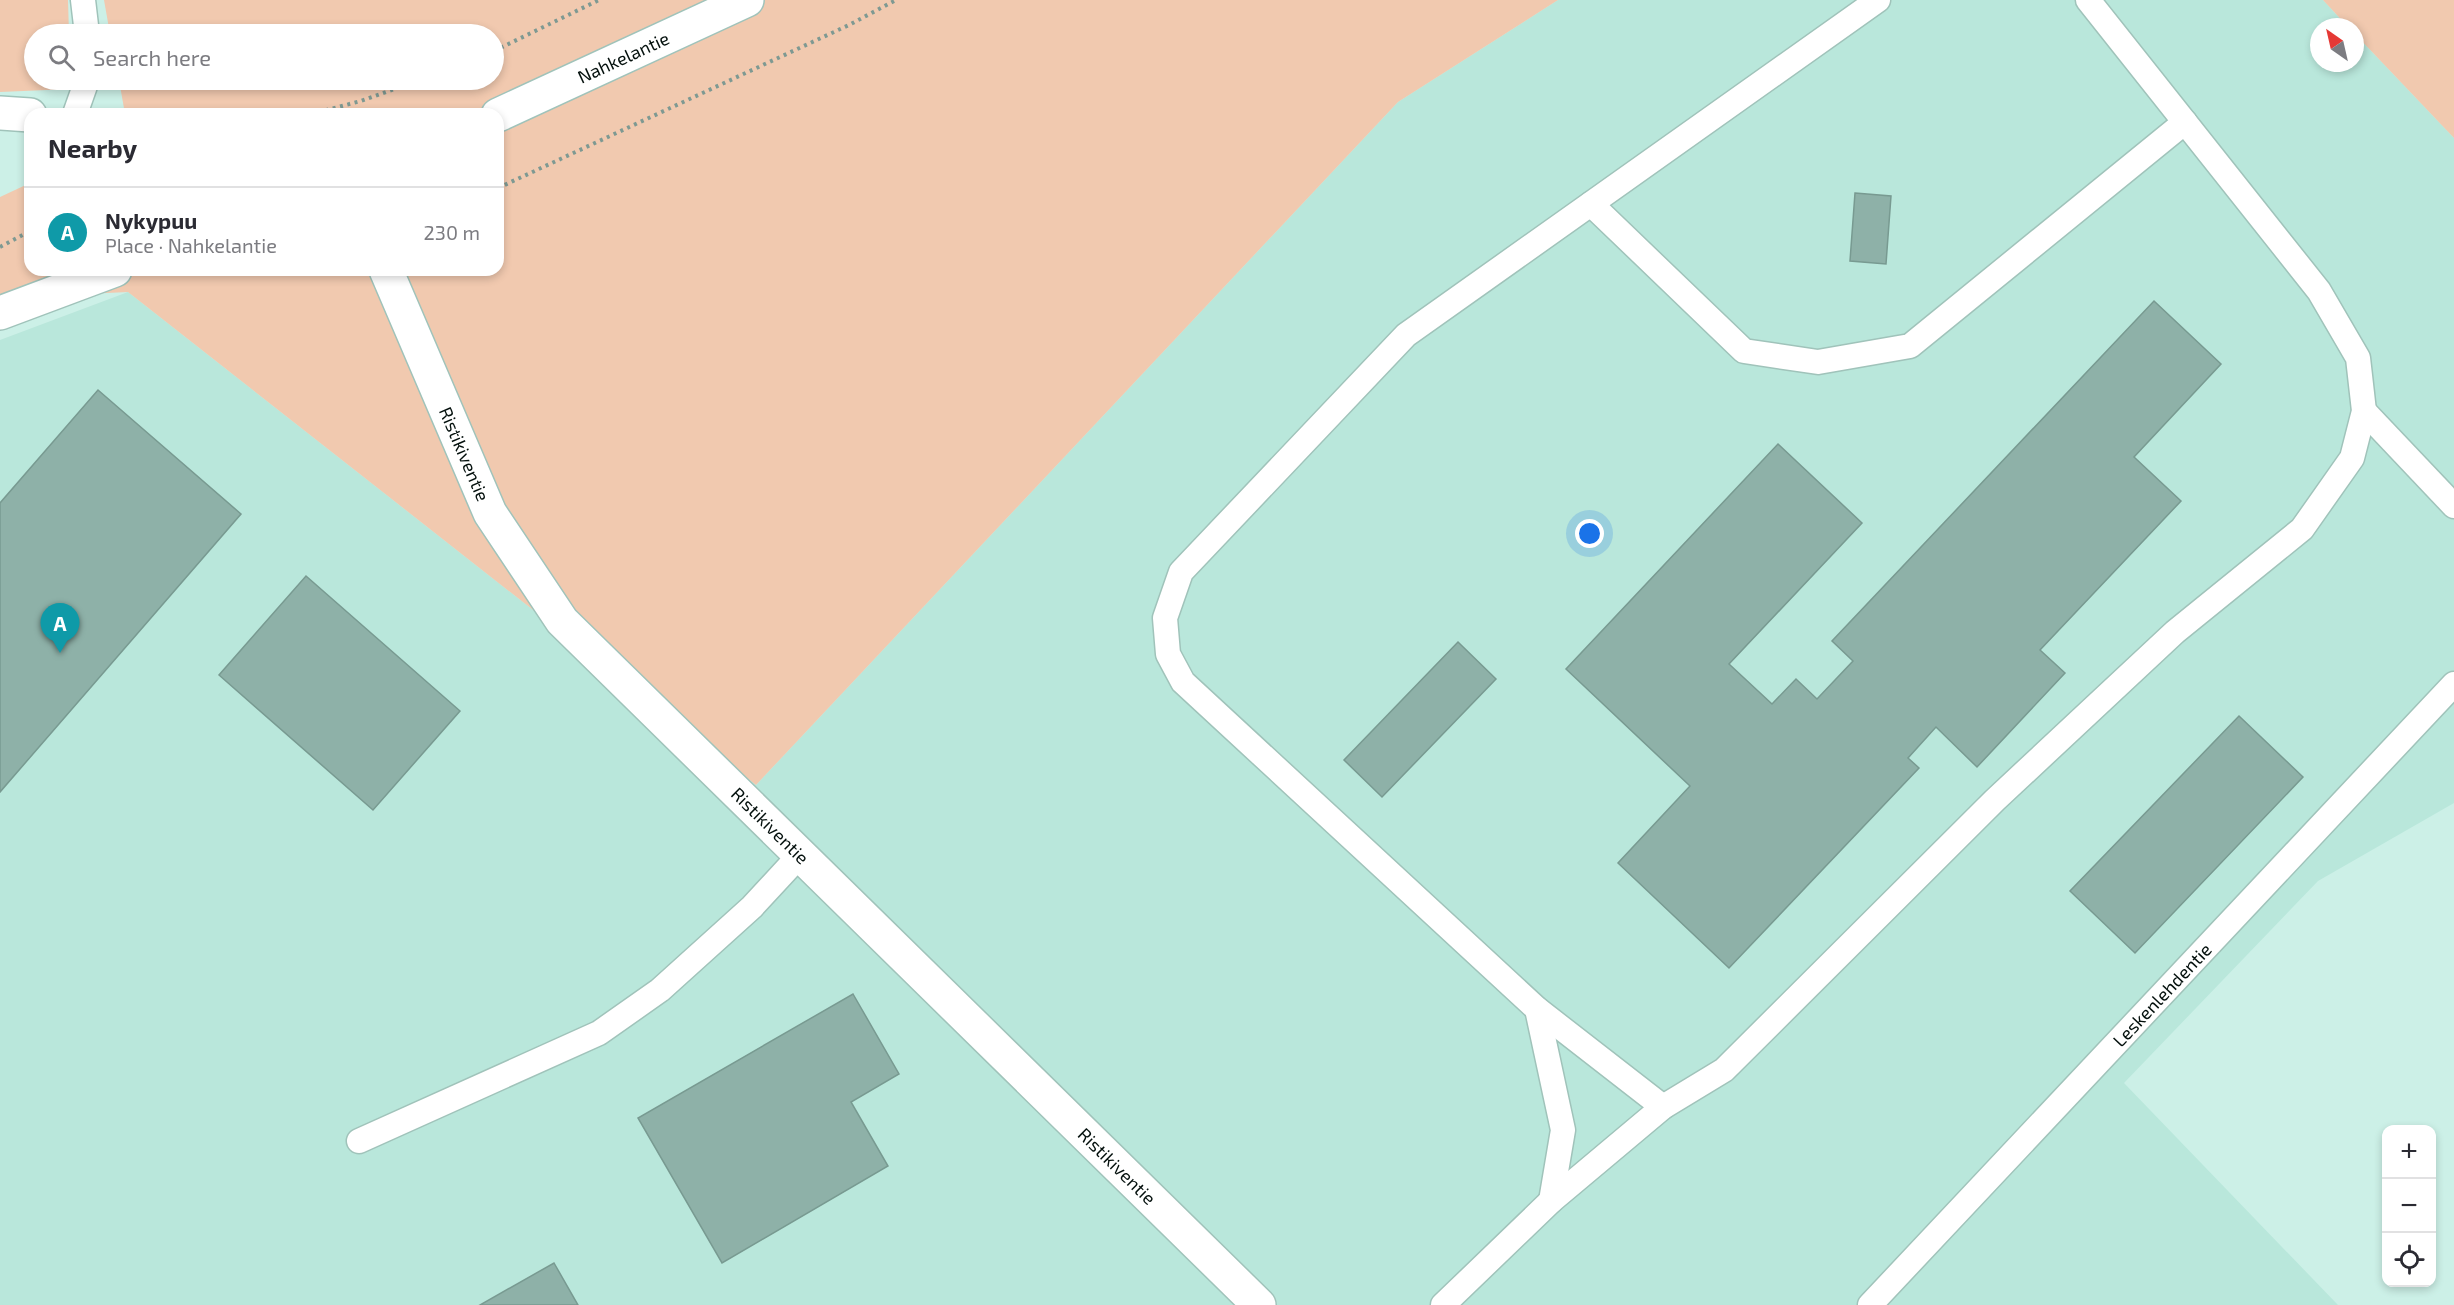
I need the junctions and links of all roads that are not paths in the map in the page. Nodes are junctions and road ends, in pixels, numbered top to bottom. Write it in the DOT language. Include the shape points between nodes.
graph roads {
  1 [pos="84,0"];
  2 [pos="747,0"];
  3 [pos="1878,0"];
  4 [pos="2088,0"];
  5 [pos="86,24"];
  6 [pos="83,90"];
  7 [pos="77,108"];
  8 [pos="504,112"];
  9 [pos="0,113"];
  10 [pos="24,115"];
  11 [pos="2185,122"];
  12 [pos="1591,204"];
  13 [pos="98,276"];
  14 [pos="389,276"];
  15 [pos="0,313"];
  16 [pos="2364,411"];
  17 [pos="2454,506"];
  18 [pos="2454,684"];
  19 [pos="800,855"];
  20 [pos="1537,1010"];
  21 [pos="1663,1107"];
  22 [pos="359,1141"];
  23 [pos="1551,1201"];
  24 [pos="1259,1305"];
  25 [pos="1443,1305"];
  26 [pos="1870,1305"];
  1 -- 5 [label="lane"];
  2 -- 8 [label="street, Nahkelantie"];
  3 -- 12 [label="lane"];
  4 -- 11 [label="lane"];
  6 -- 7 [label="lane"];
  9 -- 10 [label="street"];
  11 -- 12 [label="lane" via="1910,346 1818,362 1744,351"];
  11 -- 16 [label="lane" via="2319,291 2358,358"];
  12 -- 20 [label="lane" via="1406,335 1181,572 1165,618 1168,654 1184,682"];
  13 -- 15 [label="street"];
  14 -- 19 [label="street, Ristikiventie" via="490,513 562,621"];
  16 -- 17 [label="lane"];
  16 -- 21 [label="lane" via="2352,458 2302,529 2166,640 1995,800 1724,1070"];
  18 -- 26 [label="lane, Leskenlehdentie"];
  19 -- 22 [label="lane" via="752,907 660,990 599,1033"];
  19 -- 24 [label="street, Ristikiventie"];
  20 -- 21 [label="lane"];
  20 -- 23 [label="lane" via="1563,1130"];
  21 -- 23 [label="lane"];
  23 -- 25 [label="lane"];
}
